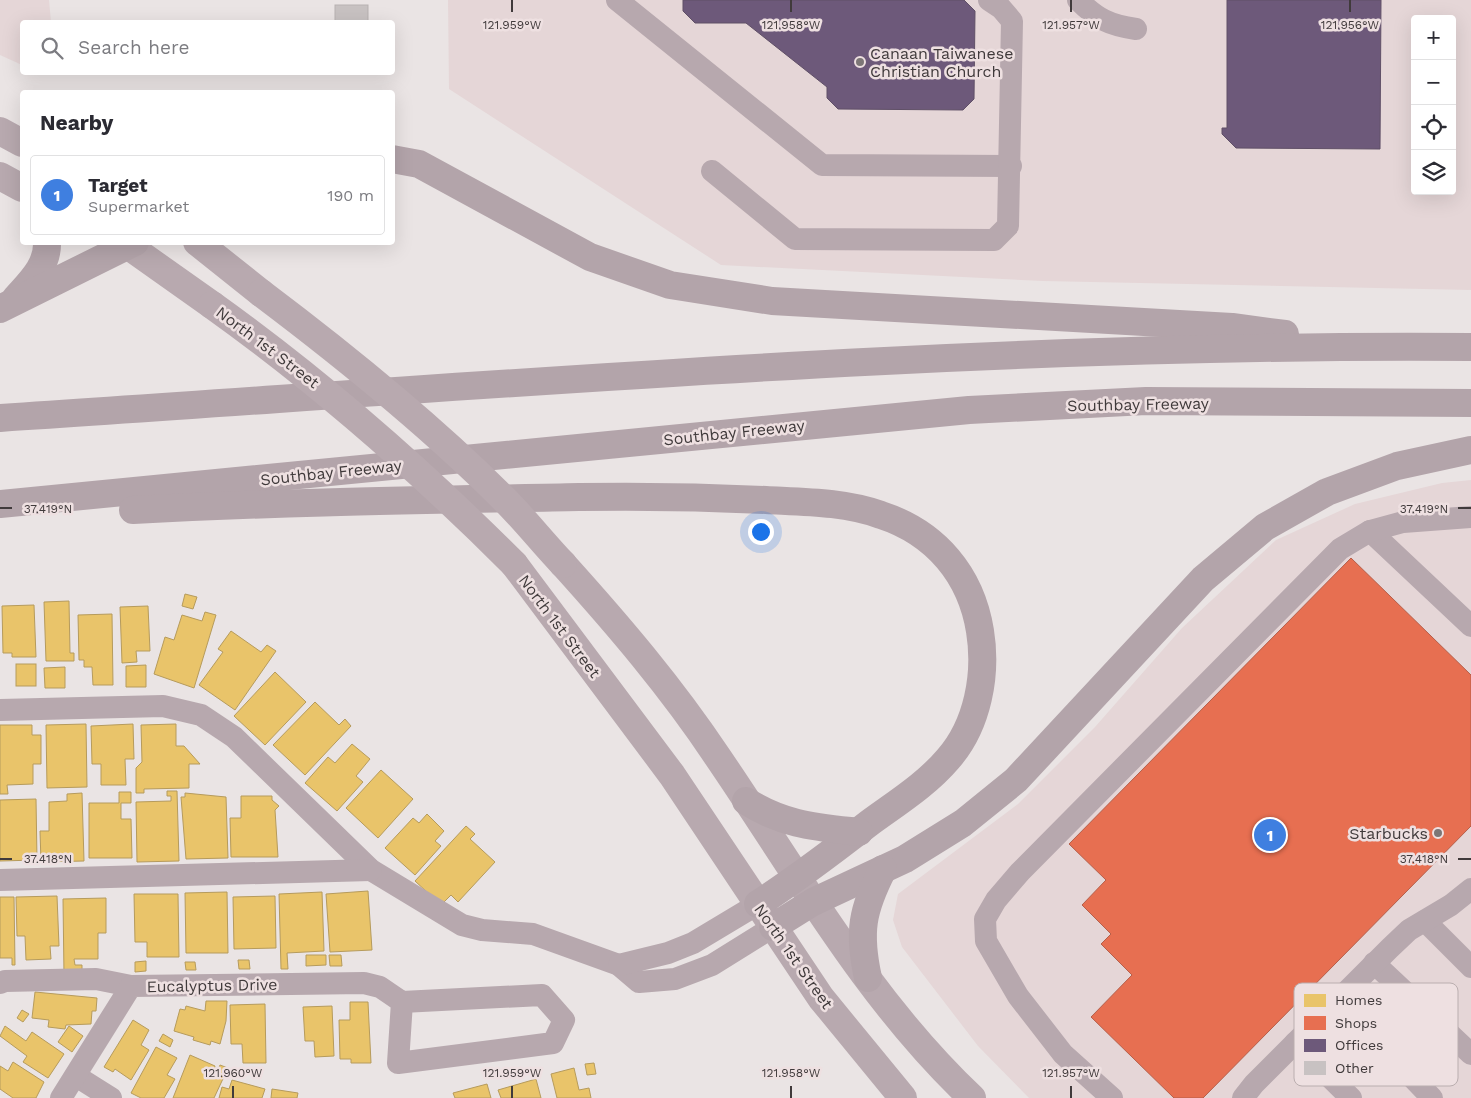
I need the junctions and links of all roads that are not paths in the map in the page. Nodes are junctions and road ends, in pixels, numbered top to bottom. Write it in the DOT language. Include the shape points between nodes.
graph roads {
  1 [pos="1078,0"];
  2 [pos="626,3"];
  3 [pos="1001,3"];
  4 [pos="1136,29"];
  5 [pos="0,131"];
  6 [pos="20,142"];
  7 [pos="395,160"];
  8 [pos="1011,166"];
  9 [pos="712,171"];
  10 [pos="0,176"];
  11 [pos="20,187"];
  12 [pos="46,245"];
  13 [pos="125,245"];
  14 [pos="132,245"];
  15 [pos="201,245"];
  16 [pos="4,308"];
  17 [pos="1373,346"];
  18 [pos="1471,347"];
  19 [pos="1471,403"];
  20 [pos="0,418"];
  21 [pos="1471,450"];
  22 [pos="10,504"];
  23 [pos="1463,518"];
  24 [pos="1370,531"];
  25 [pos="1471,535"];
  26 [pos="1471,626"];
  27 [pos="0,710"];
  28 [pos="746,801"];
  29 [pos="859,832"];
  30 [pos="883,869"];
  31 [pos="371,870"];
  32 [pos="796,879"];
  33 [pos="0,880"];
  34 [pos="1470,894"];
  35 [pos="813,902"];
  36 [pos="758,904"];
  37 [pos="1425,921"];
  38 [pos="774,926"];
  39 [pos="1374,963"];
  40 [pos="619,965"];
  41 [pos="1471,966"];
  42 [pos="868,978"];
  43 [pos="0,983"];
  44 [pos="1355,983"];
  45 [pos="1395,983"];
  46 [pos="131,986"];
  47 [pos="402,1002"];
  48 [pos="1458,1042"];
  49 [pos="1294,1044"];
  50 [pos="1471,1054"];
  51 [pos="76,1076"];
  52 [pos="1339,1086"];
  53 [pos="1254,1093"];
  54 [pos="61,1098"];
  55 [pos="111,1098"];
  56 [pos="903,1098"];
  57 [pos="972,1098"];
  58 [pos="1112,1098"];
  59 [pos="1351,1098"];
  1 -- 4 [label="lane" via="1093,15 1113,26"];
  2 -- 8 [label="lane" via="822,165"];
  3 -- 8 [label="lane" via="1012,20"];
  5 -- 6 [label="main road"];
  7 -- 17 [label="highway" via="419,164 590,257 670,285 772,301 1232,327"];
  8 -- 9 [label="lane" via="1008,226 994,240 795,239"];
  10 -- 11 [label="main road"];
  12 -- 16 [label="highway" via="43,263 36,276"];
  13 -- 16 [label="highway"];
  14 -- 36 [label="main road, North 1st Street, bridge" via="345,407 514,564 672,774"];
  15 -- 28 [label="main road, bridge" via="343,355 419,420 504,500 644,657"];
  17 -- 18 [label="highway"];
  17 -- 20 [label="highway" via="970,356"];
  19 -- 22 [label="highway, Southbay Freeway" via="1146,401 969,410"];
  21 -- 30 [label="highway" via="1397,466 1327,492 1265,527 1203,580 1016,780 963,823"];
  22 -- 29 [label="highway" via="71,513 276,503 663,495 822,503 882,515 925,536 959,571 976,610 983,654 978,698 964,736 950,758 932,776"];
  23 -- 24 [label="lane" via="1403,522"];
  23 -- 25 [label="lane"];
  24 -- 26 [label="lane"];
  24 -- 58 [label="lane" via="1340,549 1020,872 996,900 986,919 986,941 1018,996 1063,1054"];
  27 -- 31 [label="lane" via="163,706 201,715 234,737"];
  28 -- 29 [label="highway" via="794,824"];
  28 -- 32 [label="main road"];
  29 -- 32 [label="highway"];
  30 -- 35 [label="highway"];
  30 -- 42 [label="highway" via="868,899 862,932"];
  31 -- 33 [label="lane"];
  31 -- 40 [label="lane" via="462,925 533,934"];
  32 -- 35 [label="main road"];
  32 -- 36 [label="highway"];
  34 -- 37 [label="lane"];
  35 -- 38 [label="highway"];
  35 -- 42 [label="main road"];
  36 -- 38 [label="main road, North 1st Street"];
  36 -- 40 [label="lane" via="693,943"];
  37 -- 39 [label="lane" via="1410,930"];
  37 -- 41 [label="lane"];
  38 -- 40 [label="lane" via="712,965 675,979 639,982"];
  38 -- 56 [label="main road, North 1st Street" via="821,998"];
  39 -- 44 [label="lane"];
  39 -- 45 [label="lane"];
  42 -- 57 [label="main road" via="907,1030"];
  43 -- 46 [label="lane" via="96,979"];
  46 -- 47 [label="lane, Eucalyptus Drive" via="364,983 380,988"];
  46 -- 51 [label="lane, Eucalyptus Drive"];
  47 -- 47 [label="lane" via="542,995 564,1020 553,1043 398,1063"];
  48 -- 50 [label="lane"];
  49 -- 53 [label="lane"];
  51 -- 54 [label="lane, Eucalyptus Drive"];
  51 -- 55 [label="lane"];
  52 -- 59 [label="lane"];
}
